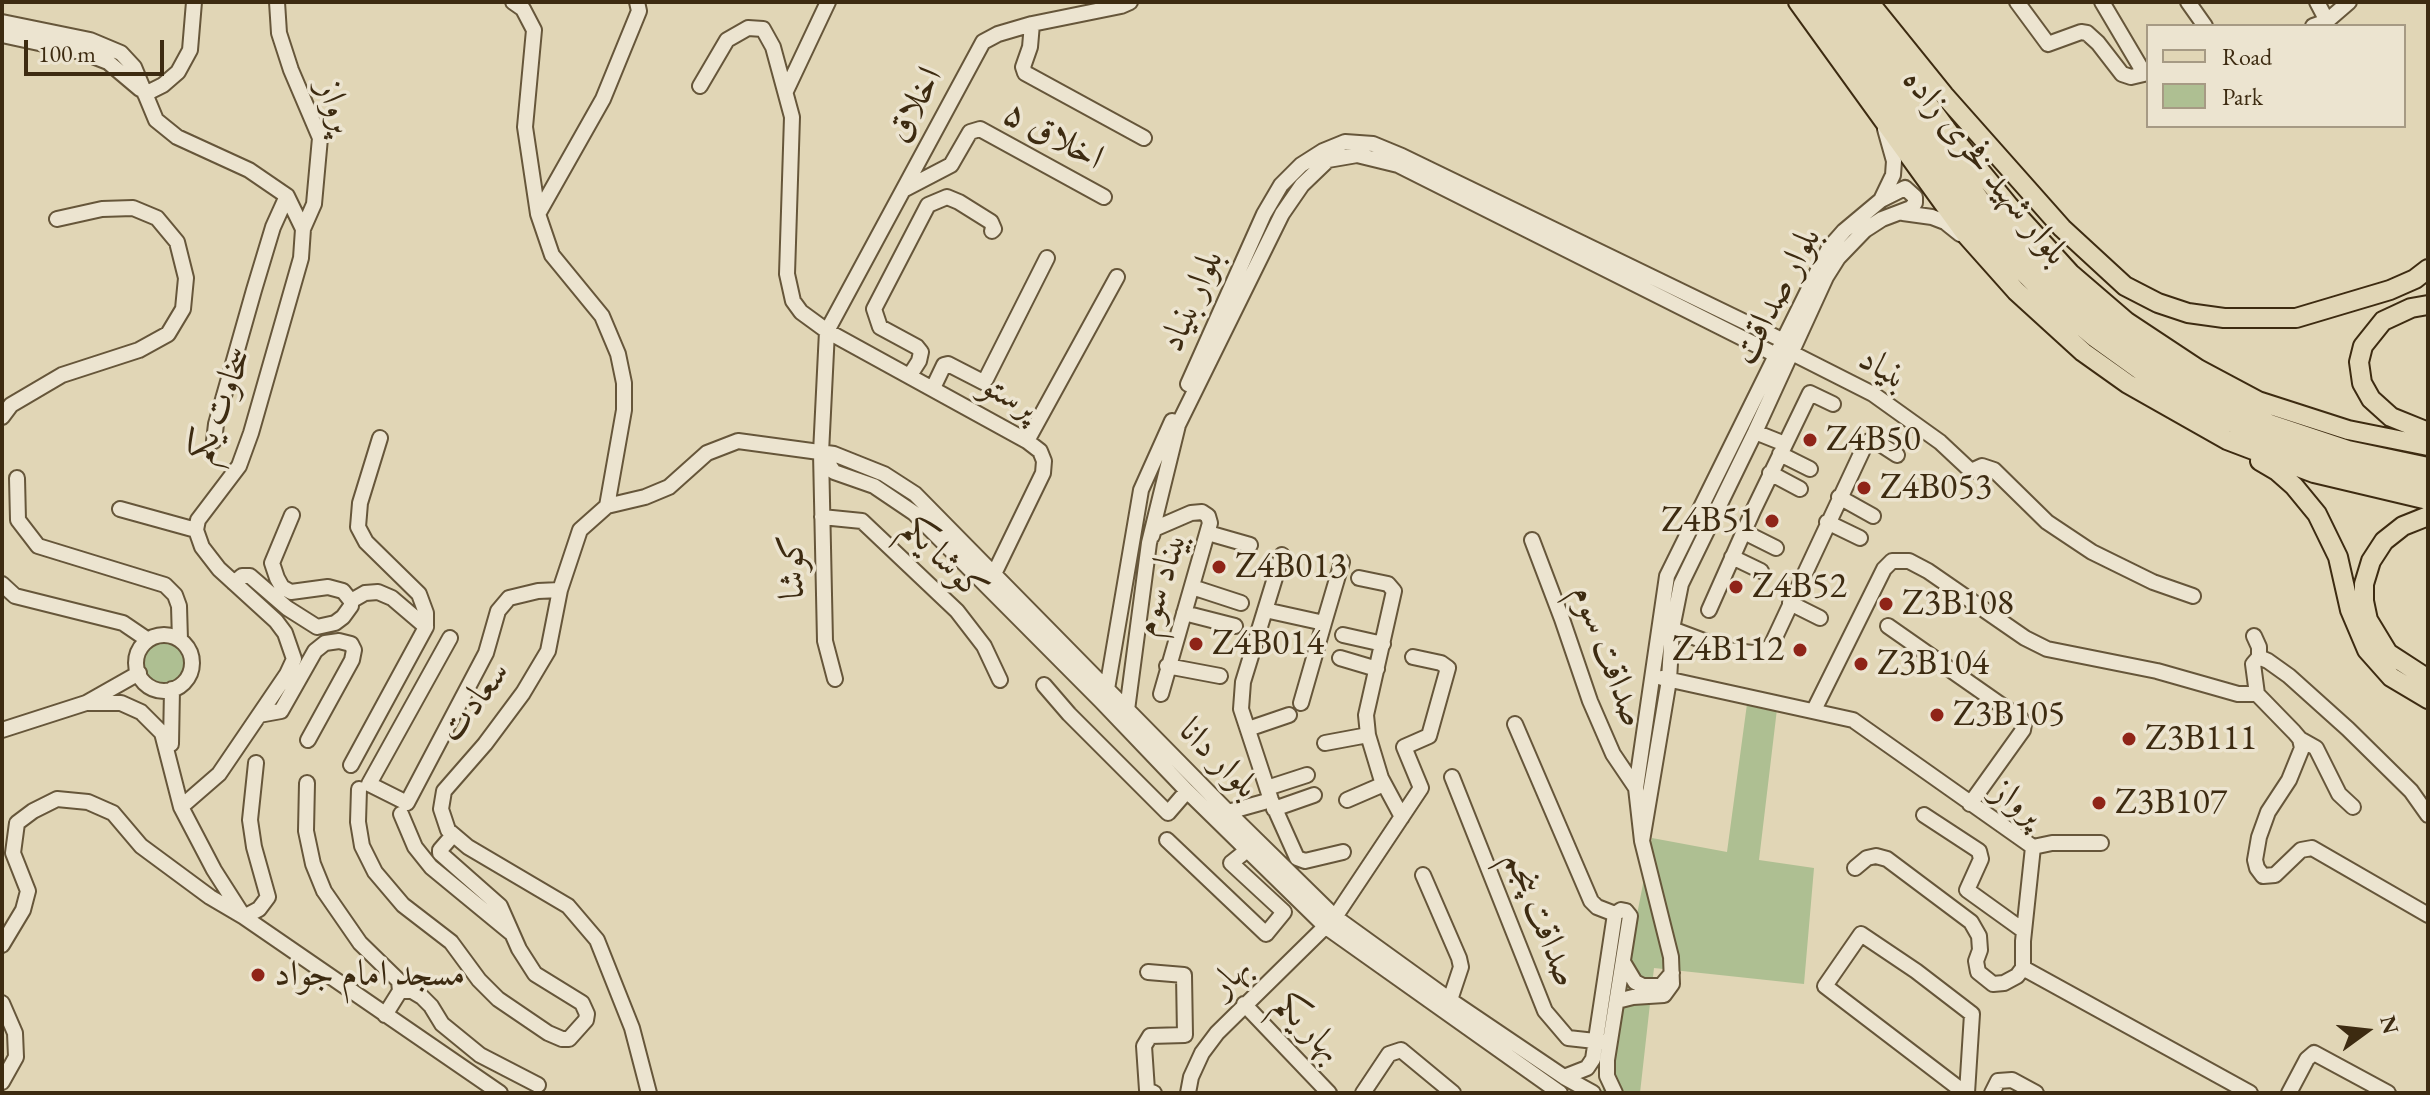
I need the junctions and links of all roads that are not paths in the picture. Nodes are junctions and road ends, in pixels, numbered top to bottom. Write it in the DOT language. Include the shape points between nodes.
graph roads {
  1 [pos="194,2"];
  2 [pos="277,2"];
  3 [pos="513,2"];
  4 [pos="637,2"];
  5 [pos="828,2"];
  6 [pos="1130,2"];
  7 [pos="1798,2"];
  8 [pos="1816,2"];
  9 [pos="1837,2"];
  10 [pos="1853,2"];
  11 [pos="1869,2"];
  12 [pos="2017,2"];
  13 [pos="2102,2"];
  14 [pos="2188,2"];
  15 [pos="2317,2"];
  16 [pos="2349,2"];
  17 [pos="2,22"];
  18 [pos="1032,24"];
  19 [pos="2204,24"];
  20 [pos="2320,24"];
  21 [pos="2,35"];
  22 [pos="2146,73"];
  23 [pos="700,86"];
  24 [pos="786,91"];
  25 [pos="145,94"];
  26 [pos="1884,123"];
  27 [pos="1144,138"];
  28 [pos="904,189"];
  29 [pos="287,196"];
  30 [pos="1104,197"];
  31 [pos="1881,200"];
  32 [pos="1898,213"];
  33 [pos="538,214"];
  34 [pos="57,219"];
  35 [pos="1517,219"];
  36 [pos="303,229"];
  37 [pos="992,231"];
  38 [pos="1967,236"];
  39 [pos="1047,258"];
  40 [pos="2428,269"];
  41 [pos="1117,277"];
  42 [pos="2428,305"];
  43 [pos="827,331"];
  44 [pos="1782,340"];
  45 [pos="1792,353"];
  46 [pos="1776,355"];
  47 [pos="910,375"];
  48 [pos="933,388"];
  49 [pos="1833,404"];
  50 [pos="2,417"];
  51 [pos="1755,432"];
  52 [pos="2428,432"];
  53 [pos="380,438"];
  54 [pos="214,441"];
  55 [pos="1027,441"];
  56 [pos="2428,446"];
  57 [pos="1782,449"];
  58 [pos="2255,452"];
  59 [pos="821,453"];
  60 [pos="1897,455"];
  61 [pos="2428,467"];
  62 [pos="1810,469"];
  63 [pos="1770,473"];
  64 [pos="17,478"];
  65 [pos="2428,484"];
  66 [pos="1800,489"];
  67 [pos="1839,497"];
  68 [pos="2428,500"];
  69 [pos="607,506"];
  70 [pos="120,509"];
  71 [pos="292,515"];
  72 [pos="1873,516"];
  73 [pos="2428,516"];
  74 [pos="822,517"];
  75 [pos="1827,522"];
  76 [pos="196,530"];
  77 [pos="1744,532"];
  78 [pos="1208,533"];
  79 [pos="1860,538"];
  80 [pos="1532,540"];
  81 [pos="1149,543"];
  82 [pos="1250,545"];
  83 [pos="1776,548"];
  84 [pos="1282,555"];
  85 [pos="1732,557"];
  86 [pos="1342,562"];
  87 [pos="1761,571"];
  88 [pos="993,576"];
  89 [pos="1359,578"];
  90 [pos="234,583"];
  91 [pos="2,584"];
  92 [pos="1192,587"];
  93 [pos="560,590"];
  94 [pos="2193,596"];
  95 [pos="351,601"];
  96 [pos="1241,603"];
  97 [pos="1790,603"];
  98 [pos="1265,610"];
  99 [pos="1709,610"];
  100 [pos="1184,613"];
  101 [pos="1820,618"];
  102 [pos="1324,623"];
  103 [pos="1235,626"];
  104 [pos="1888,626"];
  105 [pos="426,627"];
  106 [pos="1672,629"];
  107 [pos="1343,635"];
  108 [pos="2254,636"];
  109 [pos="450,638"];
  110 [pos="148,640"];
  111 [pos="180,640"];
  112 [pos="1383,644"];
  113 [pos="1413,657"];
  114 [pos="2259,657"];
  115 [pos="1340,658"];
  116 [pos="1167,666"];
  117 [pos="1377,669"];
  118 [pos="139,673"];
  119 [pos="1220,676"];
  120 [pos="1661,678"];
  121 [pos="835,679"];
  122 [pos="2428,679"];
  123 [pos="1000,680"];
  124 [pos="1044,685"];
  125 [pos="172,689"];
  126 [pos="1161,694"];
  127 [pos="2257,694"];
  128 [pos="1104,695"];
  129 [pos="2428,699"];
  130 [pos="86,703"];
  131 [pos="1301,703"];
  132 [pos="1814,710"];
  133 [pos="259,715"];
  134 [pos="1289,715"];
  135 [pos="1124,716"];
  136 [pos="1515,724"];
  137 [pos="1248,729"];
  138 [pos="2,730"];
  139 [pos="1368,735"];
  140 [pos="2300,739"];
  141 [pos="308,740"];
  142 [pos="1325,743"];
  143 [pos="171,761"];
  144 [pos="256,763"];
  145 [pos="351,765"];
  146 [pos="1307,775"];
  147 [pos="1452,777"];
  148 [pos="307,783"];
  149 [pos="1384,784"];
  150 [pos="1636,788"];
  151 [pos="359,789"];
  152 [pos="1187,791"];
  153 [pos="1314,795"];
  154 [pos="1271,799"];
  155 [pos="1347,800"];
  156 [pos="1970,804"];
  157 [pos="181,807"];
  158 [pos="2353,807"];
  159 [pos="1228,812"];
  160 [pos="401,814"];
  161 [pos="1924,815"];
  162 [pos="2428,815"];
  163 [pos="1402,817"];
  164 [pos="453,835"];
  165 [pos="1167,840"];
  166 [pos="1642,841"];
  167 [pos="2101,843"];
  168 [pos="2033,847"];
  169 [pos="1246,851"];
  170 [pos="1343,852"];
  171 [pos="1855,868"];
  172 [pos="1423,875"];
  173 [pos="1615,914"];
  174 [pos="2428,915"];
  175 [pos="244,917"];
  176 [pos="1330,922"];
  177 [pos="2024,931"];
  178 [pos="513,934"];
  179 [pos="2,945"];
  180 [pos="1623,962"];
  181 [pos="2023,968"];
  182 [pos="1148,972"];
  183 [pos="1673,972"];
  184 [pos="400,991"];
  185 [pos="1450,1000"];
  186 [pos="1617,1001"];
  187 [pos="2,1003"];
  188 [pos="1244,1004"];
  189 [pos="385,1015"];
  190 [pos="1603,1042"];
  191 [pos="1564,1077"];
  192 [pos="2,1082"];
  193 [pos="538,1085"];
  194 [pos="1553,1091"];
  195 [pos="500,1093"];
  196 [pos="649,1093"];
  197 [pos="1154,1093"];
  198 [pos="1188,1093"];
  199 [pos="1329,1093"];
  200 [pos="1363,1093"];
  201 [pos="1453,1093"];
  202 [pos="1593,1093"];
  203 [pos="1615,1093"];
  204 [pos="1966,1093"];
  205 [pos="1992,1093"];
  206 [pos="2036,1093"];
  207 [pos="2250,1093"];
  208 [pos="2289,1093"];
  209 [pos="2388,1093"];
  1 -- 25 [label="street" via="190,50 178,72"];
  2 -- 36 [label="street, پرواز" via="279,33 320,138 314,204"];
  3 -- 33 [label="street" via="534,30 525,127"];
  4 -- 33 [label="street" via="639,11 603,99"];
  5 -- 24 [label="street"];
  6 -- 18 [label="street, اخلاق"];
  7 -- 26 [label="main road"];
  8 -- 65 [label="main road, بلوار شهید فخری زاده" via="1964,205 2006,255 2094,337 2204,409 2273,442 2344,466"];
  9 -- 61 [label="main road, بلوار شهید فخری زاده" via="1983,204 2061,286 2134,348 2201,391 2270,424 2348,450"];
  10 -- 56 [label="main road" via="2009,206 2070,273 2127,322 2258,401 2348,430"];
  11 -- 40 [label="main road" via="2062,228 2125,286 2158,303 2224,318 2296,318 2390,290"];
  12 -- 22 [label="street" via="2048,44 2087,33 2122,74"];
  13 -- 22 [label="street"];
  14 -- 19 [label="street"];
  15 -- 20 [label="street"];
  16 -- 20 [label="street"];
  17 -- 25 [label="street" via="90,40 121,53 134,67"];
  18 -- 27 [label="street" via="1025,73"];
  18 -- 28 [label="street, اخلاق" via="983,42"];
  21 -- 25 [label="street" via="108,62"];
  23 -- 24 [label="street, پرستو" via="727,40 748,28 763,29"];
  24 -- 43 [label="street, پرستو" via="793,150 789,290 801,312"];
  25 -- 29 [label="street" via="156,120 177,137 249,170"];
  26 -- 31 [label="street" via="1894,161 1889,189"];
  26 -- 38 [label="main road"];
  28 -- 30 [label="street, اخلاق ۵" via="951,165 970,132 980,129"];
  28 -- 43 [label="street, اخلاق"];
  29 -- 36 [label="street"];
  29 -- 54 [label="street" via="254,290"];
  31 -- 32 [label="street" via="1899,189 1912,191 1915,203"];
  31 -- 44 [label="street, بلوار صداقت" via="1829,248"];
  32 -- 38 [label="street" via="1932,217"];
  32 -- 45 [label="street, بلوار صداقت" via="1865,230 1838,258"];
  33 -- 69 [label="street" via="552,255 602,316 618,354 624,410"];
  34 -- 50 [label="street" via="133,208 157,218 177,242 186,278 183,309 168,334 139,350 62,375 11,405"];
  35 -- 44 [label="street"];
  35 -- 46 [label="street"];
  35 -- 81 [label="street, بلوار بنیاد" via="1398,165 1357,155 1328,160 1282,214 1178,425"];
  35 -- 128 [label="street, بلوار بنیاد" via="1373,144 1345,142 1323,151 1281,185 1141,490"];
  36 -- 76 [label="street, سخاوت یکم" via="301,258 251,433 239,466"];
  37 -- 47 [label="street" via="991,222 947,197 928,205 874,309 880,327 921,352"];
  38 -- 58 [label="main road" via="2016,291 2083,352 2184,418"];
  39 -- 48 [label="street" via="986,379 948,364"];
  41 -- 55 [label="street"];
  42 -- 52 [label="main road" via="2383,321 2363,346 2359,362 2371,399 2391,417"];
  43 -- 47 [label="street, پرستو"];
  43 -- 59 [label="street"];
  44 -- 45 [label="street"];
  44 -- 46 [label="street, بلوار صداقت"];
  45 -- 46 [label="street"];
  45 -- 51 [label="street, بلوار صداقت"];
  45 -- 94 [label="street, بنیاد" via="1873,394 1971,471 1982,466 1994,470 2047,522 2092,552"];
  46 -- 120 [label="street, بلوار صداقت" via="1667,576"];
  47 -- 48 [label="street, پرستو"];
  48 -- 55 [label="street, پرستو"];
  49 -- 57 [label="street" via="1810,393"];
  51 -- 57 [label="street"];
  51 -- 106 [label="street, بلوار صداقت" via="1681,584"];
  53 -- 105 [label="street" via="358,527 366,542 419,594"];
  55 -- 88 [label="street, پرستو" via="1040,451 1043,473"];
  57 -- 62 [label="street"];
  57 -- 63 [label="street"];
  58 -- 68 [label="main road" via="2314,473"];
  58 -- 129 [label="main road" via="2317,514 2338,557 2350,610 2367,650 2391,677"];
  59 -- 69 [label="street" via="738,441 707,453 669,487"];
  59 -- 74 [label="street, کوشا"];
  59 -- 88 [label="street, بلوار دانا" via="884,474 915,494"];
  59 -- 128 [label="street, بلوار دانا" via="834,472 874,486 914,513"];
  60 -- 67 [label="street" via="1869,441"];
  63 -- 66 [label="street"];
  63 -- 77 [label="street"];
  64 -- 111 [label="street" via="18,520 38,546 165,585 179,606"];
  67 -- 72 [label="street"];
  67 -- 75 [label="street"];
  69 -- 93 [label="street, سعادت" via="580,530"];
  70 -- 76 [label="street"];
  71 -- 95 [label="street" via="272,563 282,587 291,592 337,587"];
  73 -- 122 [label="main road" via="2384,541 2371,561 2364,601 2368,620 2388,653"];
  74 -- 121 [label="street, کوشا" via="825,641"];
  74 -- 123 [label="street, کوشا یکم" via="862,521 957,611 984,646"];
  75 -- 79 [label="street"];
  75 -- 97 [label="street"];
  76 -- 90 [label="street" via="202,547"];
  77 -- 83 [label="street"];
  77 -- 85 [label="street"];
  78 -- 81 [label="street, بیناد سوم" via="1208,516 1191,513 1154,529"];
  78 -- 82 [label="street"];
  78 -- 92 [label="street, بیناد سوم"];
  80 -- 150 [label="street, صداقت سوم" via="1590,701 1613,754"];
  81 -- 135 [label="street, بلوار بنیاد"];
  84 -- 98 [label="street"];
  85 -- 87 [label="street"];
  85 -- 99 [label="street"];
  86 -- 102 [label="street"];
  88 -- 128 [label="street, بلوار دانا"];
  89 -- 112 [label="street" via="1388,584 1394,591"];
  90 -- 95 [label="street" via="250,576 317,627 343,617"];
  90 -- 133 [label="street" via="276,621 294,659"];
  91 -- 110 [label="street" via="15,596 123,623"];
  92 -- 96 [label="street"];
  92 -- 100 [label="street, بیناد سوم"];
  93 -- 109 [label="street" via="509,598 498,611 486,653 407,803 369,784"];
  93 -- 164 [label="street, سعادت" via="548,651 523,693 444,791 441,809"];
  95 -- 105 [label="street" via="378,592"];
  97 -- 101 [label="street"];
  97 -- 106 [label="street" via="1771,646 1759,652 1728,650"];
  98 -- 102 [label="street"];
  98 -- 137 [label="street" via="1243,682 1241,709"];
  100 -- 103 [label="street"];
  100 -- 116 [label="street, بیناد سوم"];
  102 -- 131 [label="street"];
  104 -- 156 [label="street" via="2024,724"];
  105 -- 145 [label="street"];
  106 -- 120 [label="street, بلوار صداقت"];
  107 -- 112 [label="street"];
  108 -- 114 [label="street"];
  110 -- 111 [label="street" via="166,635"];
  110 -- 118 [label="street" via="137,655"];
  111 -- 125 [label="street" via="189,650 191,669"];
  112 -- 117 [label="street"];
  113 -- 163 [label="street, بهار" via="1446,664 1448,673 1429,736 1404,747 1421,788"];
  114 -- 127 [label="street" via="2253,664"];
  114 -- 162 [label="street" via="2289,676 2348,729"];
  115 -- 117 [label="street"];
  116 -- 119 [label="street"];
  116 -- 126 [label="street, بیناد سوم"];
  117 -- 139 [label="street" via="1366,715"];
  118 -- 125 [label="street" via="156,689"];
  118 -- 130 [label="street"];
  120 -- 132 [label="street, پرواز"];
  120 -- 150 [label="street, بلوار صداقت"];
  120 -- 166 [label="street, بلوار صداقت"];
  124 -- 152 [label="street" via="1168,813"];
  125 -- 143 [label="street"];
  127 -- 132 [label="street" via="2047,649 1928,571 1909,561 1892,561"];
  127 -- 140 [label="street"];
  128 -- 135 [label="street, بلوار دانا"];
  130 -- 138 [label="street"];
  130 -- 143 [label="street" via="121,703 141,712 162,733"];
  132 -- 156 [label="street, پرواز" via="1853,720"];
  133 -- 141 [label="street" via="281,711 315,651 325,643 351,644 352,660"];
  133 -- 157 [label="street" via="219,774"];
  134 -- 137 [label="street"];
  135 -- 152 [label="street, بلوار دانا"];
  135 -- 159 [label="street, بلوار دانا"];
  136 -- 173 [label="street" via="1591,901"];
  137 -- 154 [label="street"];
  139 -- 142 [label="street"];
  139 -- 149 [label="street"];
  140 -- 158 [label="street" via="2316,748 2339,794"];
  140 -- 174 [label="street" via="2302,748 2289,780 2259,837 2255,860 2263,876 2275,875 2301,850 2312,848"];
  143 -- 157 [label="street"];
  144 -- 175 [label="street" via="250,820 268,897"];
  146 -- 154 [label="street"];
  147 -- 190 [label="street, صداقت پنجم" via="1545,1011 1568,1038"];
  148 -- 184 [label="street" via="306,831 324,891 360,943 399,981"];
  149 -- 155 [label="street"];
  149 -- 163 [label="street"];
  150 -- 166 [label="street, بلوار صداقت"];
  151 -- 178 [label="street" via="362,846 375,872 403,905 451,942 498,999 548,1033 569,1039 586,1020 582,1003 535,974"];
  152 -- 169 [label="street, بلوار دانا"];
  153 -- 154 [label="street"];
  154 -- 159 [label="street"];
  154 -- 170 [label="street" via="1299,860"];
  156 -- 168 [label="street, پرواز"];
  157 -- 175 [label="street"];
  159 -- 176 [label="street, بلوار دانا"];
  160 -- 178 [label="street" via="415,847 431,867"];
  161 -- 177 [label="street" via="1979,851 1981,859 1967,890"];
  163 -- 176 [label="street, بهار"];
  164 -- 178 [label="street, سعادت" via="440,853 500,906"];
  164 -- 196 [label="street" via="568,906 597,940 632,1028"];
  165 -- 169 [label="street" via="1266,934 1284,912 1231,863"];
  166 -- 183 [label="street, بلوار صداقت"];
  167 -- 168 [label="street"];
  168 -- 177 [label="street, پرواز"];
  169 -- 176 [label="street, بلوار دانا"];
  171 -- 181 [label="street" via="1867,858 1887,859 1971,922 1979,936 1978,972 1993,984 2004,983"];
  172 -- 185 [label="street" via="1461,967"];
  173 -- 180 [label="street" via="1621,910 1630,916"];
  173 -- 190 [label="street"];
  175 -- 179 [label="street" via="141,846 113,813 88,802 57,799 17,823 13,853 28,891"];
  175 -- 189 [label="street"];
  176 -- 185 [label="street, بلوار دانا"];
  176 -- 188 [label="street, بهار"];
  176 -- 194 [label="street, بلوار دانا"];
  177 -- 181 [label="street, پرواز"];
  180 -- 183 [label="street" via="1643,986 1661,986"];
  180 -- 186 [label="street"];
  181 -- 207 [label="street"];
  182 -- 197 [label="street" via="1184,975 1185,1035 1150,1036 1144,1046 1147,1090"];
  183 -- 186 [label="street" via="1664,995"];
  184 -- 189 [label="street"];
  184 -- 193 [label="street" via="422,997 442,1024 480,1055"];
  185 -- 191 [label="street, بلوار دانا"];
  186 -- 190 [label="street"];
  187 -- 192 [label="street" via="15,1033 16,1057"];
  188 -- 198 [label="street, بهار" via="1202,1053"];
  188 -- 199 [label="street, بهار یکم"];
  189 -- 195 [label="street"];
  190 -- 191 [label="street" via="1587,1068"];
  190 -- 203 [label="street"];
  191 -- 202 [label="street, بلوار دانا"];
  200 -- 201 [label="street, بهار یکم" via="1395,1050"];
  204 -- 204 [label="street" via="1972,1014 1861,934 1825,986"];
  205 -- 206 [label="street" via="1998,1081 2012,1080"];
  208 -- 209 [label="street" via="2314,1053"];
}
